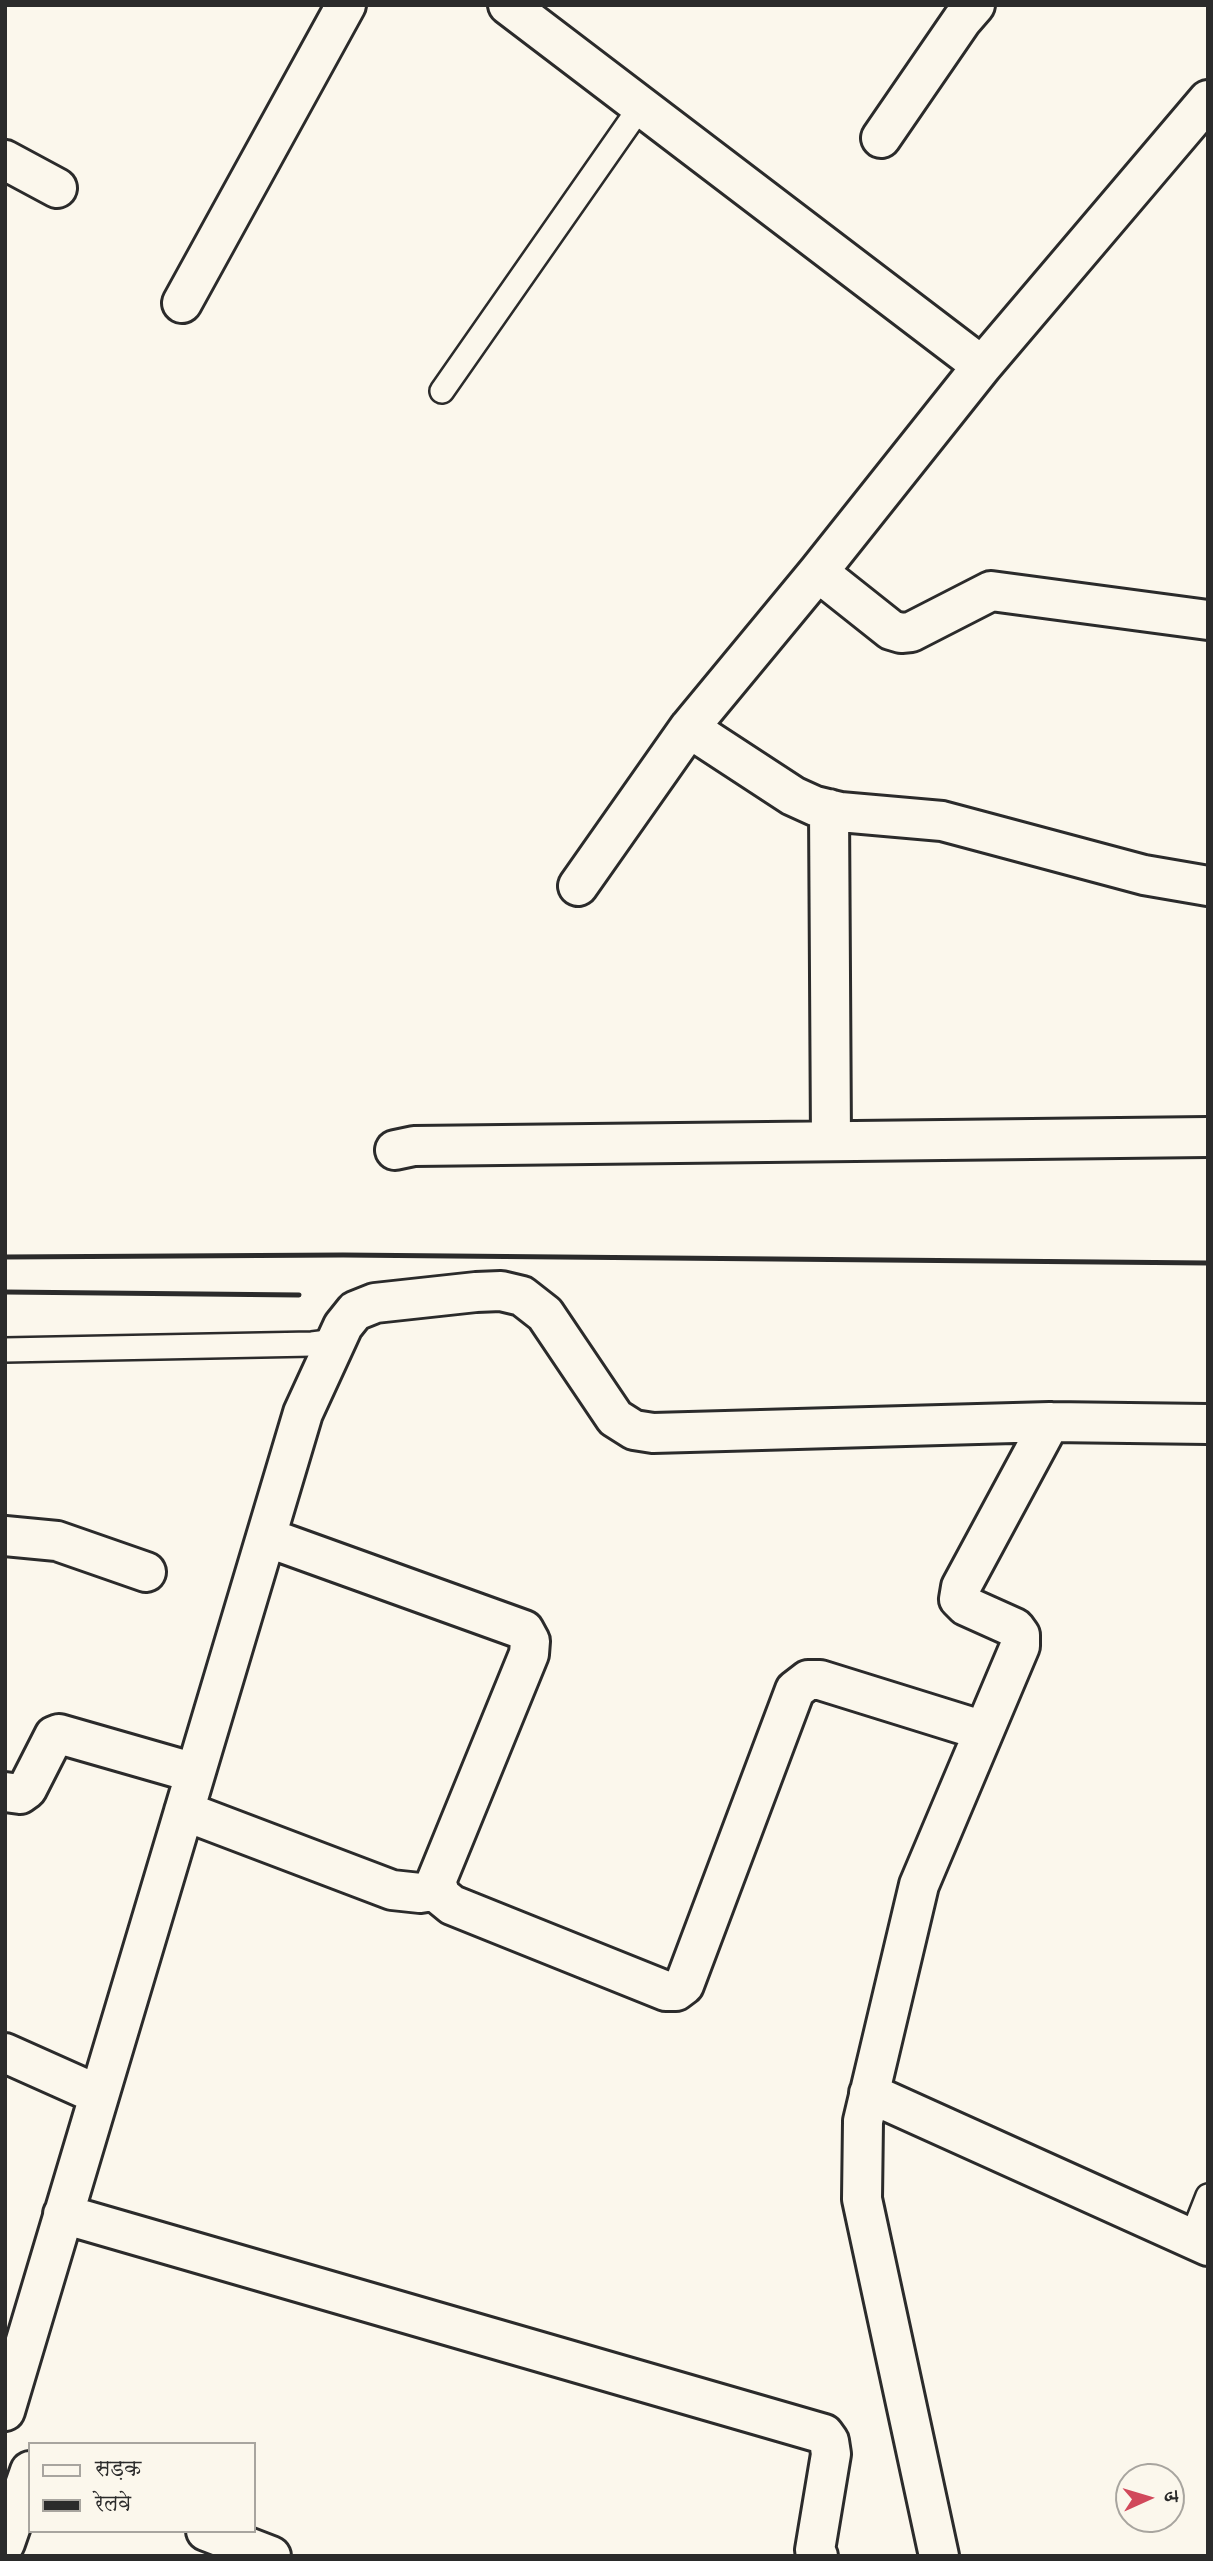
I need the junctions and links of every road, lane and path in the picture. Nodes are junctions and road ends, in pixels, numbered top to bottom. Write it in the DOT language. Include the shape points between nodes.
graph roads {
  1 [pos="346,5"];
  2 [pos="508,5"];
  3 [pos="959,10"];
  4 [pos="1208,100"];
  5 [pos="641,106"];
  6 [pos="881,138"];
  7 [pos="5,160"];
  8 [pos="57,188"];
  9 [pos="182,303"];
  10 [pos="982,366"];
  11 [pos="442,391"];
  12 [pos="818,572"];
  13 [pos="1208,620"];
  14 [pos="689,728"];
  15 [pos="829,809"];
  16 [pos="578,886"];
  17 [pos="1208,886"];
  18 [pos="1208,1137"];
  19 [pos="831,1141"];
  20 [pos="395,1150"];
  21 [pos="336,1341"];
  22 [pos="5,1350"];
  23 [pos="1050,1422"];
  24 [pos="1208,1424"];
  25 [pos="5,1536"];
  26 [pos="266,1537"];
  27 [pos="146,1572"];
  28 [pos="984,1731"];
  29 [pos="195,1773"];
  30 [pos="5,1792"];
  31 [pos="184,1811"];
  32 [pos="439,1890"];
  33 [pos="5,2053"];
  34 [pos="869,2093"];
  35 [pos="99,2095"];
  36 [pos="1208,2196"];
  37 [pos="63,2214"];
  38 [pos="1199,2242"];
  39 [pos="6,2402"];
  40 [pos="5,2455"];
  41 [pos="28,2464"];
  42 [pos="28,2477"];
  43 [pos="211,2533"];
  44 [pos="5,2543"];
  45 [pos="271,2556"];
  46 [pos="818,2556"];
  47 [pos="939,2556"];
  1 -- 9 [label="street"];
  2 -- 5 [label="street"];
  3 -- 6 [label="street"];
  4 -- 10 [label="street"];
  5 -- 10 [label="street"];
  5 -- 11 [label="lane"];
  7 -- 8 [label="street"];
  10 -- 12 [label="street"];
  12 -- 13 [label="street" via="901,634 991,592"];
  12 -- 14 [label="street"];
  14 -- 15 [label="street" via="793,796"];
  14 -- 16 [label="street"];
  15 -- 17 [label="street" via="942,821 1119,869"];
  15 -- 19 [label="street"];
  18 -- 19 [label="street"];
  19 -- 20 [label="street" via="414,1146"];
  21 -- 22 [label="lane"];
  21 -- 23 [label="street" via="355,1311 375,1303 501,1291 522,1296 545,1314 615,1418 634,1430"];
  21 -- 26 [label="street" via="303,1413"];
  23 -- 24 [label="street"];
  23 -- 28 [label="street" via="961,1587 959,1599 966,1606 1015,1628 1020,1635 1020,1646"];
  25 -- 27 [label="street" via="57,1541"];
  26 -- 29 [label="street"];
  26 -- 32 [label="street" via="524,1630 530,1641 529,1654 436,1884"];
  28 -- 32 [label="street" via="820,1680 808,1680 795,1690 684,1985 676,1991 666,1991 452,1905"];
  28 -- 34 [label="street" via="919,1885"];
  29 -- 30 [label="street" via="59,1734 27,1789 20,1794"];
  29 -- 31 [label="street"];
  31 -- 32 [label="street" via="392,1890"];
  31 -- 35 [label="street"];
  33 -- 35 [label="street"];
  34 -- 38 [label="street"];
  34 -- 47 [label="street" via="863,2121 862,2199"];
  35 -- 37 [label="street"];
  36 -- 38 [label="lane"];
  37 -- 39 [label="street"];
  37 -- 46 [label="street" via="824,2434 831,2454 815,2550"];
  40 -- 41 [label="street"];
  42 -- 44 [label="street"];
  43 -- 45 [label="street"];
}
